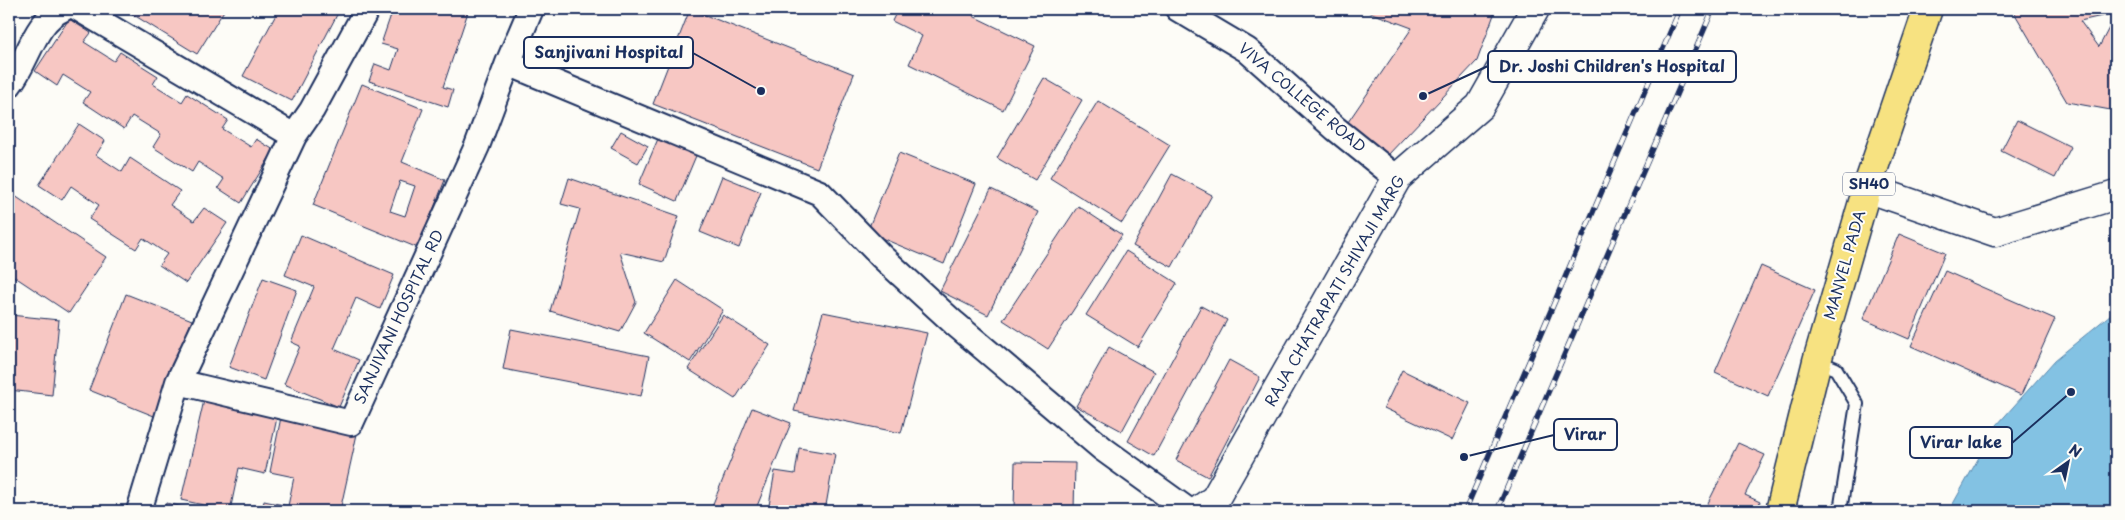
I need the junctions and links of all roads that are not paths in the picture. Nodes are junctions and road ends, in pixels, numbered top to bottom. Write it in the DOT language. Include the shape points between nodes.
graph roads {
  1 [pos="64,9"];
  2 [pos="80,9"];
  3 [pos="367,9"];
  4 [pos="532,9"];
  5 [pos="1178,9"];
  6 [pos="1535,9"];
  7 [pos="1928,9"];
  8 [pos="516,67"];
  9 [pos="9,85"];
  10 [pos="294,136"];
  11 [pos="1397,178"];
  12 [pos="1867,188"];
  13 [pos="2116,195"];
  14 [pos="1817,361"];
  15 [pos="178,382"];
  16 [pos="139,511"];
  17 [pos="1189,511"];
  18 [pos="1198,511"];
  19 [pos="1780,511"];
  20 [pos="1840,511"];
  1 -- 9 [label="street" via="53,13 44,24"];
  2 -- 10 [label="street"];
  3 -- 10 [label="street" via="312,110"];
  4 -- 8 [label="street"];
  5 -- 11 [label="street, VIVA COLLEGE ROAD" via="1247,50"];
  6 -- 11 [label="street, RAJA CHATRAPATI SHIVAJI MARG" via="1480,106"];
  7 -- 12 [label="main road, MANVEL PADA / SH40"];
  8 -- 15 [label="street, SANJIVANI HOSPITAL RD" via="351,423"];
  8 -- 17 [label="street" via="820,193 882,257 954,323 1102,449"];
  10 -- 15 [label="street"];
  11 -- 18 [label="street, RAJA CHATRAPATI SHIVAJI MARG" via="1214,499"];
  12 -- 13 [label="street" via="1995,232"];
  12 -- 14 [label="main road, MANVEL PADA / SH40"];
  14 -- 19 [label="main road, MANVEL PADA"];
  14 -- 20 [label="lane" via="1836,369 1857,404"];
  15 -- 16 [label="street"];
}
